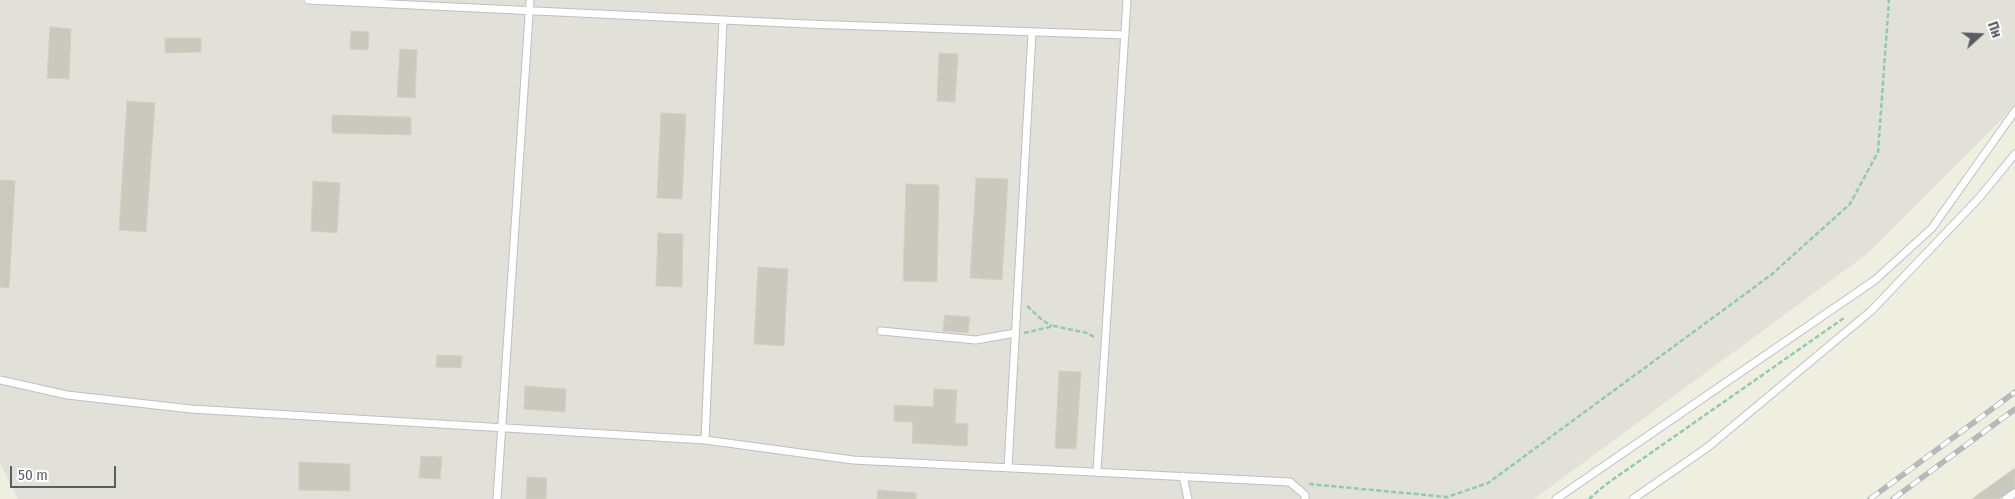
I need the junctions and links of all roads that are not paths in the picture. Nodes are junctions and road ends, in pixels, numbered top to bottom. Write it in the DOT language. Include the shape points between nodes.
graph roads {
  1 [pos="308,0"];
  2 [pos="530,0"];
  3 [pos="1127,0"];
  4 [pos="530,11"];
  5 [pos="723,20"];
  6 [pos="1032,32"];
  7 [pos="1125,35"];
  8 [pos="2015,111"];
  9 [pos="2015,154"];
  10 [pos="881,331"];
  11 [pos="1016,333"];
  12 [pos="0,380"];
  13 [pos="500,427"];
  14 [pos="705,440"];
  15 [pos="1008,467"];
  16 [pos="1097,471"];
  17 [pos="1183,476"];
  18 [pos="2015,493"];
  19 [pos="497,499"];
  20 [pos="1188,499"];
  21 [pos="1305,499"];
  22 [pos="1556,499"];
  23 [pos="1633,499"];
  24 [pos="2006,499"];
  1 -- 4 [label="lane"];
  2 -- 4 [label="lane"];
  3 -- 7 [label="lane"];
  4 -- 5 [label="lane"];
  4 -- 13 [label="lane"];
  5 -- 6 [label="lane"];
  5 -- 14 [label="lane"];
  6 -- 7 [label="lane"];
  6 -- 11 [label="lane"];
  7 -- 16 [label="lane"];
  8 -- 22 [label="lane" via="1932,228 1875,280"];
  9 -- 23 [label="lane" via="1979,198 1871,311 1708,447"];
  10 -- 11 [label="lane" via="976,340"];
  11 -- 15 [label="lane"];
  12 -- 13 [label="lane" via="67,396 191,409"];
  13 -- 14 [label="lane"];
  13 -- 19 [label="lane"];
  14 -- 15 [label="lane" via="852,460"];
  15 -- 16 [label="lane"];
  16 -- 17 [label="lane"];
  17 -- 20 [label="lane"];
  17 -- 21 [label="lane" via="1290,482 1305,495"];
  18 -- 24 [label="lane"];
}
